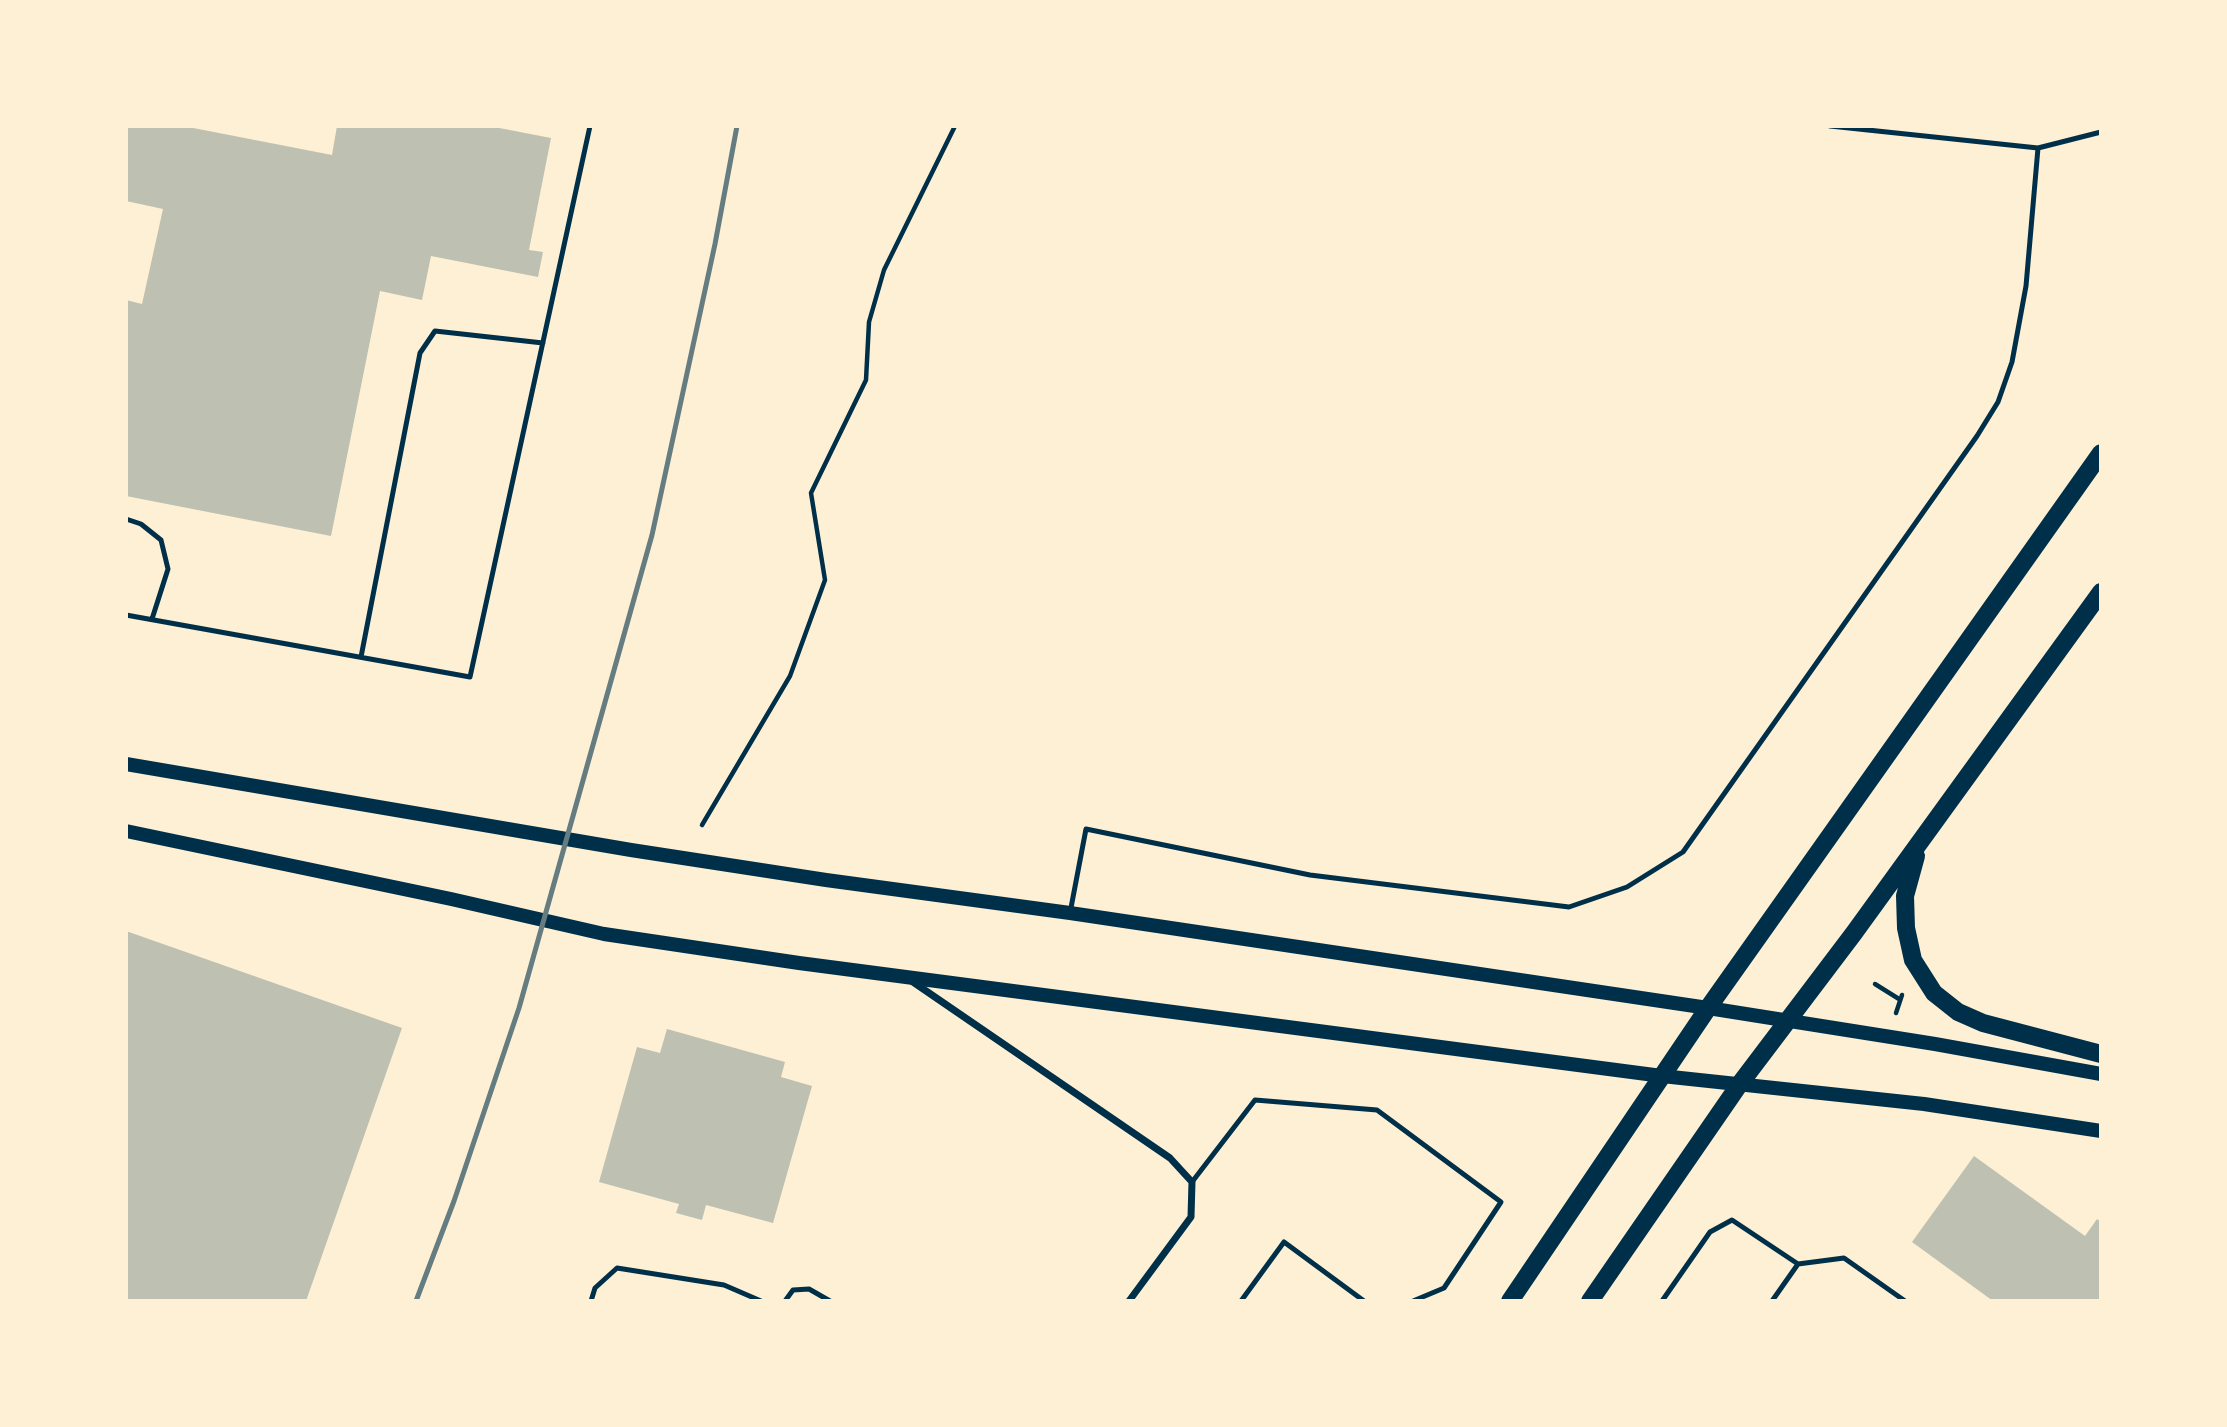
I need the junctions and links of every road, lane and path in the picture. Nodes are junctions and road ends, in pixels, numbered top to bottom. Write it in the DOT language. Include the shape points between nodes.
graph roads {
  1 [pos="590,126"];
  2 [pos="955,126"];
  3 [pos="1830,126"];
  4 [pos="2101,132"];
  5 [pos="2038,148"];
  6 [pos="543,343"];
  7 [pos="2101,453"];
  8 [pos="126,519"];
  9 [pos="2101,592"];
  10 [pos="126,615"];
  11 [pos="152,620"];
  12 [pos="361,657"];
  13 [pos="126,764"];
  14 [pos="702,825"];
  15 [pos="126,831"];
  16 [pos="1919,844"];
  17 [pos="1070,913"];
  18 [pos="904,976"];
  19 [pos="1875,984"];
  20 [pos="1908,989"];
  21 [pos="1899,999"];
  22 [pos="1708,1008"];
  23 [pos="1894,1019"];
  24 [pos="1788,1021"];
  25 [pos="2101,1054"];
  26 [pos="2101,1074"];
  27 [pos="1662,1076"];
  28 [pos="1739,1085"];
  29 [pos="2101,1131"];
  30 [pos="1192,1182"];
  31 [pos="1798,1264"];
  32 [pos="591,1301"];
  33 [pos="761,1301"];
  34 [pos="785,1301"];
  35 [pos="830,1301"];
  36 [pos="1129,1301"];
  37 [pos="1241,1301"];
  38 [pos="1364,1301"];
  39 [pos="1413,1301"];
  40 [pos="1510,1301"];
  41 [pos="1590,1301"];
  42 [pos="1662,1301"];
  43 [pos="1772,1301"];
  44 [pos="1905,1301"];
  1 -- 6 [label="lane"];
  2 -- 14 [label="path" via="884,270 869,322 866,380 811,493 825,580 821,592 790,676"];
  3 -- 5 [label="lane"];
  4 -- 5 [label="lane"];
  5 -- 17 [label="lane" via="2026,286 2012,362 1998,402 1683,852 1627,887 1569,907 1310,875 1086,830"];
  6 -- 12 [label="lane" via="435,331 420,352"];
  6 -- 12 [label="lane" via="470,677"];
  7 -- 22 [label="main road"];
  8 -- 11 [label="lane" via="162,540 168,569"];
  9 -- 16 [label="main road"];
  10 -- 11 [label="lane"];
  11 -- 12 [label="lane"];
  13 -- 17 [label="main road" via="657,854"];
  15 -- 18 [label="main road" via="604,934"];
  16 -- 24 [label="main road"];
  16 -- 25 [label="main road" via="1905,896 1906,928 1913,960 1934,993 1958,1012 1983,1023"];
  17 -- 22 [label="main road"];
  18 -- 27 [label="main road"];
  18 -- 30 [label="street" via="1170,1158"];
  19 -- 21 [label="path"];
  20 -- 21 [label="path"];
  21 -- 23 [label="path"];
  22 -- 24 [label="main road"];
  22 -- 27 [label="main road"];
  24 -- 26 [label="main road"];
  24 -- 28 [label="main road"];
  27 -- 28 [label="main road"];
  27 -- 40 [label="main road"];
  28 -- 29 [label="main road" via="1924,1104"];
  28 -- 41 [label="main road"];
  30 -- 36 [label="street" via="1191,1217"];
  30 -- 39 [label="lane" via="1255,1100 1377,1110 1501,1202 1444,1288"];
  31 -- 42 [label="lane" via="1732,1220 1710,1232"];
  31 -- 43 [label="lane"];
  31 -- 44 [label="lane" via="1844,1258"];
  32 -- 33 [label="lane" via="595,1288 617,1268 724,1286"];
  34 -- 35 [label="lane" via="793,1290 809,1289"];
  37 -- 38 [label="lane" via="1284,1242"];
}
